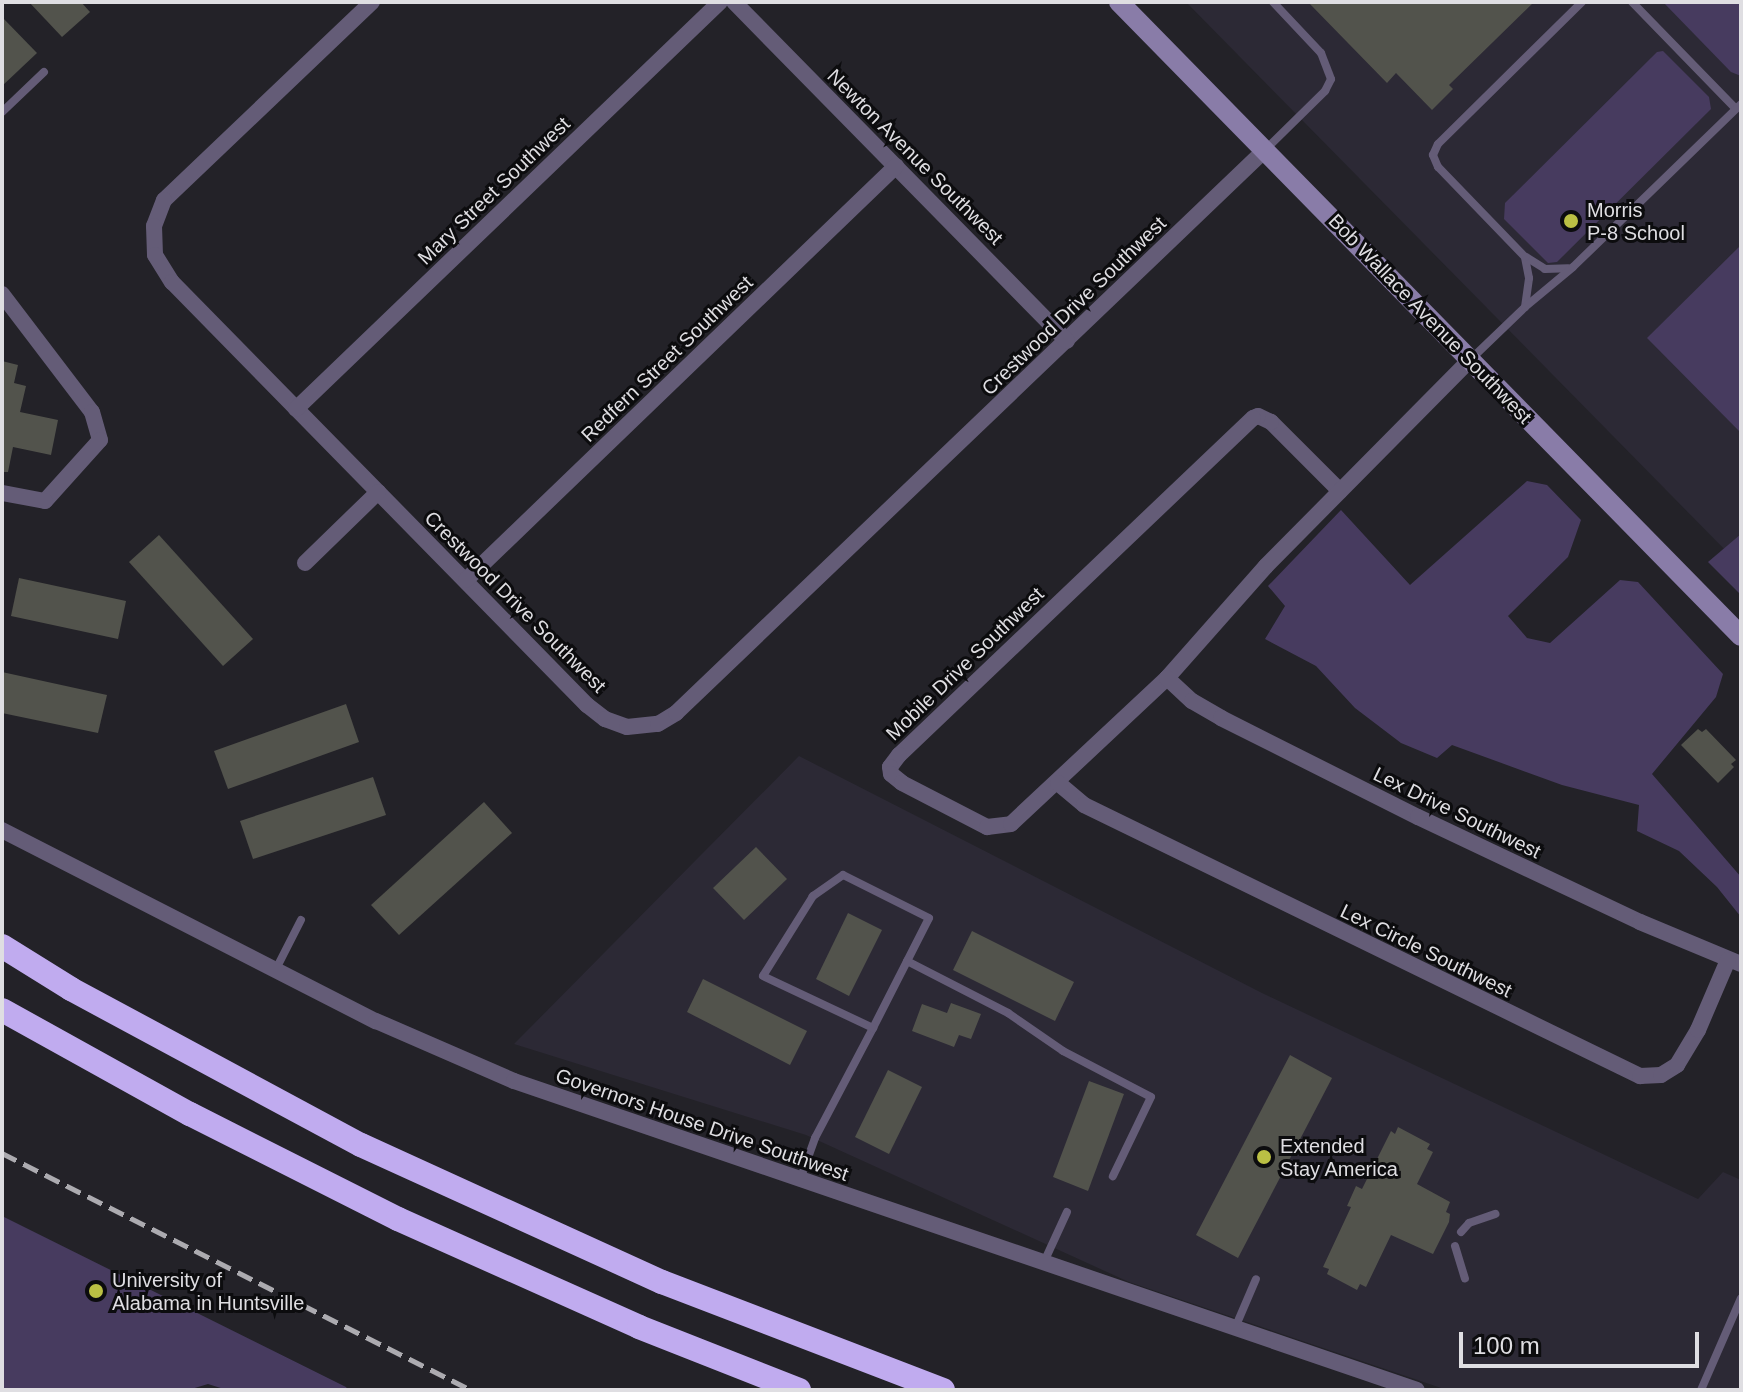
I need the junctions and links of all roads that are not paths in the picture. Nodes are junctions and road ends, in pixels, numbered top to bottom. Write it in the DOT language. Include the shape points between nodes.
graph roads {
  1 [pos="372,2"];
  2 [pos="720,2"];
  3 [pos="734,2"];
  4 [pos="1119,2"];
  5 [pos="1273,2"];
  6 [pos="1582,2"];
  7 [pos="1632,2"];
  8 [pos="44,72"];
  9 [pos="1738,106"];
  10 [pos="2,112"];
  11 [pos="1265,150"];
  12 [pos="896,166"];
  13 [pos="1525,257"];
  14 [pos="1573,267"];
  15 [pos="2,294"];
  16 [pos="1525,307"];
  17 [pos="1067,341"];
  18 [pos="1470,360"];
  19 [pos="296,409"];
  20 [pos="1340,491"];
  21 [pos="378,492"];
  22 [pos="2,493"];
  23 [pos="305,563"];
  24 [pos="466,580"];
  25 [pos="1741,636"];
  26 [pos="1167,678"];
  27 [pos="1058,783"];
  28 [pos="2,830"];
  29 [pos="301,920"];
  30 [pos="2,946"];
  31 [pos="907,961"];
  32 [pos="1735,962"];
  33 [pos="276,970"];
  34 [pos="2,1010"];
  35 [pos="873,1028"];
  36 [pos="1113,1176"];
  37 [pos="800,1180"];
  38 [pos="1067,1212"];
  39 [pos="1495,1214"];
  40 [pos="1461,1232"];
  41 [pos="1455,1246"];
  42 [pos="1043,1263"];
  43 [pos="1465,1278"];
  44 [pos="1256,1279"];
  45 [pos="1741,1298"];
  46 [pos="1235,1328"];
  47 [pos="799,1390"];
  48 [pos="943,1390"];
  49 [pos="1417,1390"];
  50 [pos="1701,1390"];
  1 -- 19 [label="street, Crestwood Drive Southwest" via="171,193 154,226 155,255 164,272"];
  2 -- 19 [label="street, Mary Street Southwest"];
  3 -- 12 [label="street, Newton Avenue Southwest"];
  4 -- 11 [label="main road, Bob Wallace Avenue Southwest"];
  5 -- 11 [label="lane" via="1321,53 1331,79"];
  6 -- 13 [label="lane" via="1438,144 1433,155 1438,167"];
  7 -- 9 [label="lane"];
  8 -- 10 [label="lane"];
  9 -- 14 [label="lane"];
  11 -- 17 [label="street, Crestwood Drive Southwest"];
  11 -- 18 [label="main road, Bob Wallace Avenue Southwest"];
  12 -- 17 [label="street, Newton Avenue Southwest"];
  12 -- 24 [label="street, Redfern Street Southwest"];
  13 -- 14 [label="lane" via="1553,271"];
  13 -- 16 [label="lane"];
  14 -- 16 [label="lane"];
  15 -- 22 [label="street" via="92,412 100,440 45,501"];
  16 -- 18 [label="lane"];
  17 -- 24 [label="street, Crestwood Drive Southwest" via="688,702 658,724 627,727 595,712"];
  18 -- 20 [label="street, Mobile Drive Southwest"];
  18 -- 25 [label="main road, Bob Wallace Avenue Southwest"];
  19 -- 21 [label="street, Crestwood Drive Southwest"];
  20 -- 26 [label="street, Mobile Drive Southwest" via="1242,591"];
  20 -- 27 [label="street, Mobile Drive Southwest" via="1271,422 1253,418 899,755 890,770 902,783 995,828 1011,824"];
  21 -- 23 [label="street"];
  21 -- 24 [label="street, Crestwood Drive Southwest"];
  26 -- 27 [label="street, Mobile Drive Southwest"];
  26 -- 32 [label="street, Lex Drive Southwest" via="1221,718 1418,817"];
  27 -- 32 [label="street, Lex Circle Southwest" via="1084,805 1640,1076 1661,1075 1677,1065"];
  28 -- 33 [label="street, Governors House Drive Southwest"];
  29 -- 33 [label="lane"];
  30 -- 48 [label="highway" via="71,989 361,1145 662,1282"];
  31 -- 35 [label="lane"];
  31 -- 35 [label="lane" via="929,918 843,875 813,896 763,976"];
  31 -- 36 [label="lane" via="1151,1097"];
  33 -- 37 [label="street, Governors House Drive Southwest" via="514,1081"];
  34 -- 47 [label="highway" via="190,1114 398,1219 639,1327"];
  35 -- 37 [label="lane" via="815,1138"];
  37 -- 42 [label="street, Governors House Drive Southwest"];
  38 -- 42 [label="lane"];
  39 -- 40 [label="lane" via="1469,1223"];
  41 -- 43 [label="lane"];
  42 -- 46 [label="street, Governors House Drive Southwest"];
  44 -- 46 [label="lane"];
  45 -- 50 [label="lane"];
  46 -- 49 [label="street, Governors House Drive Southwest"];
}
